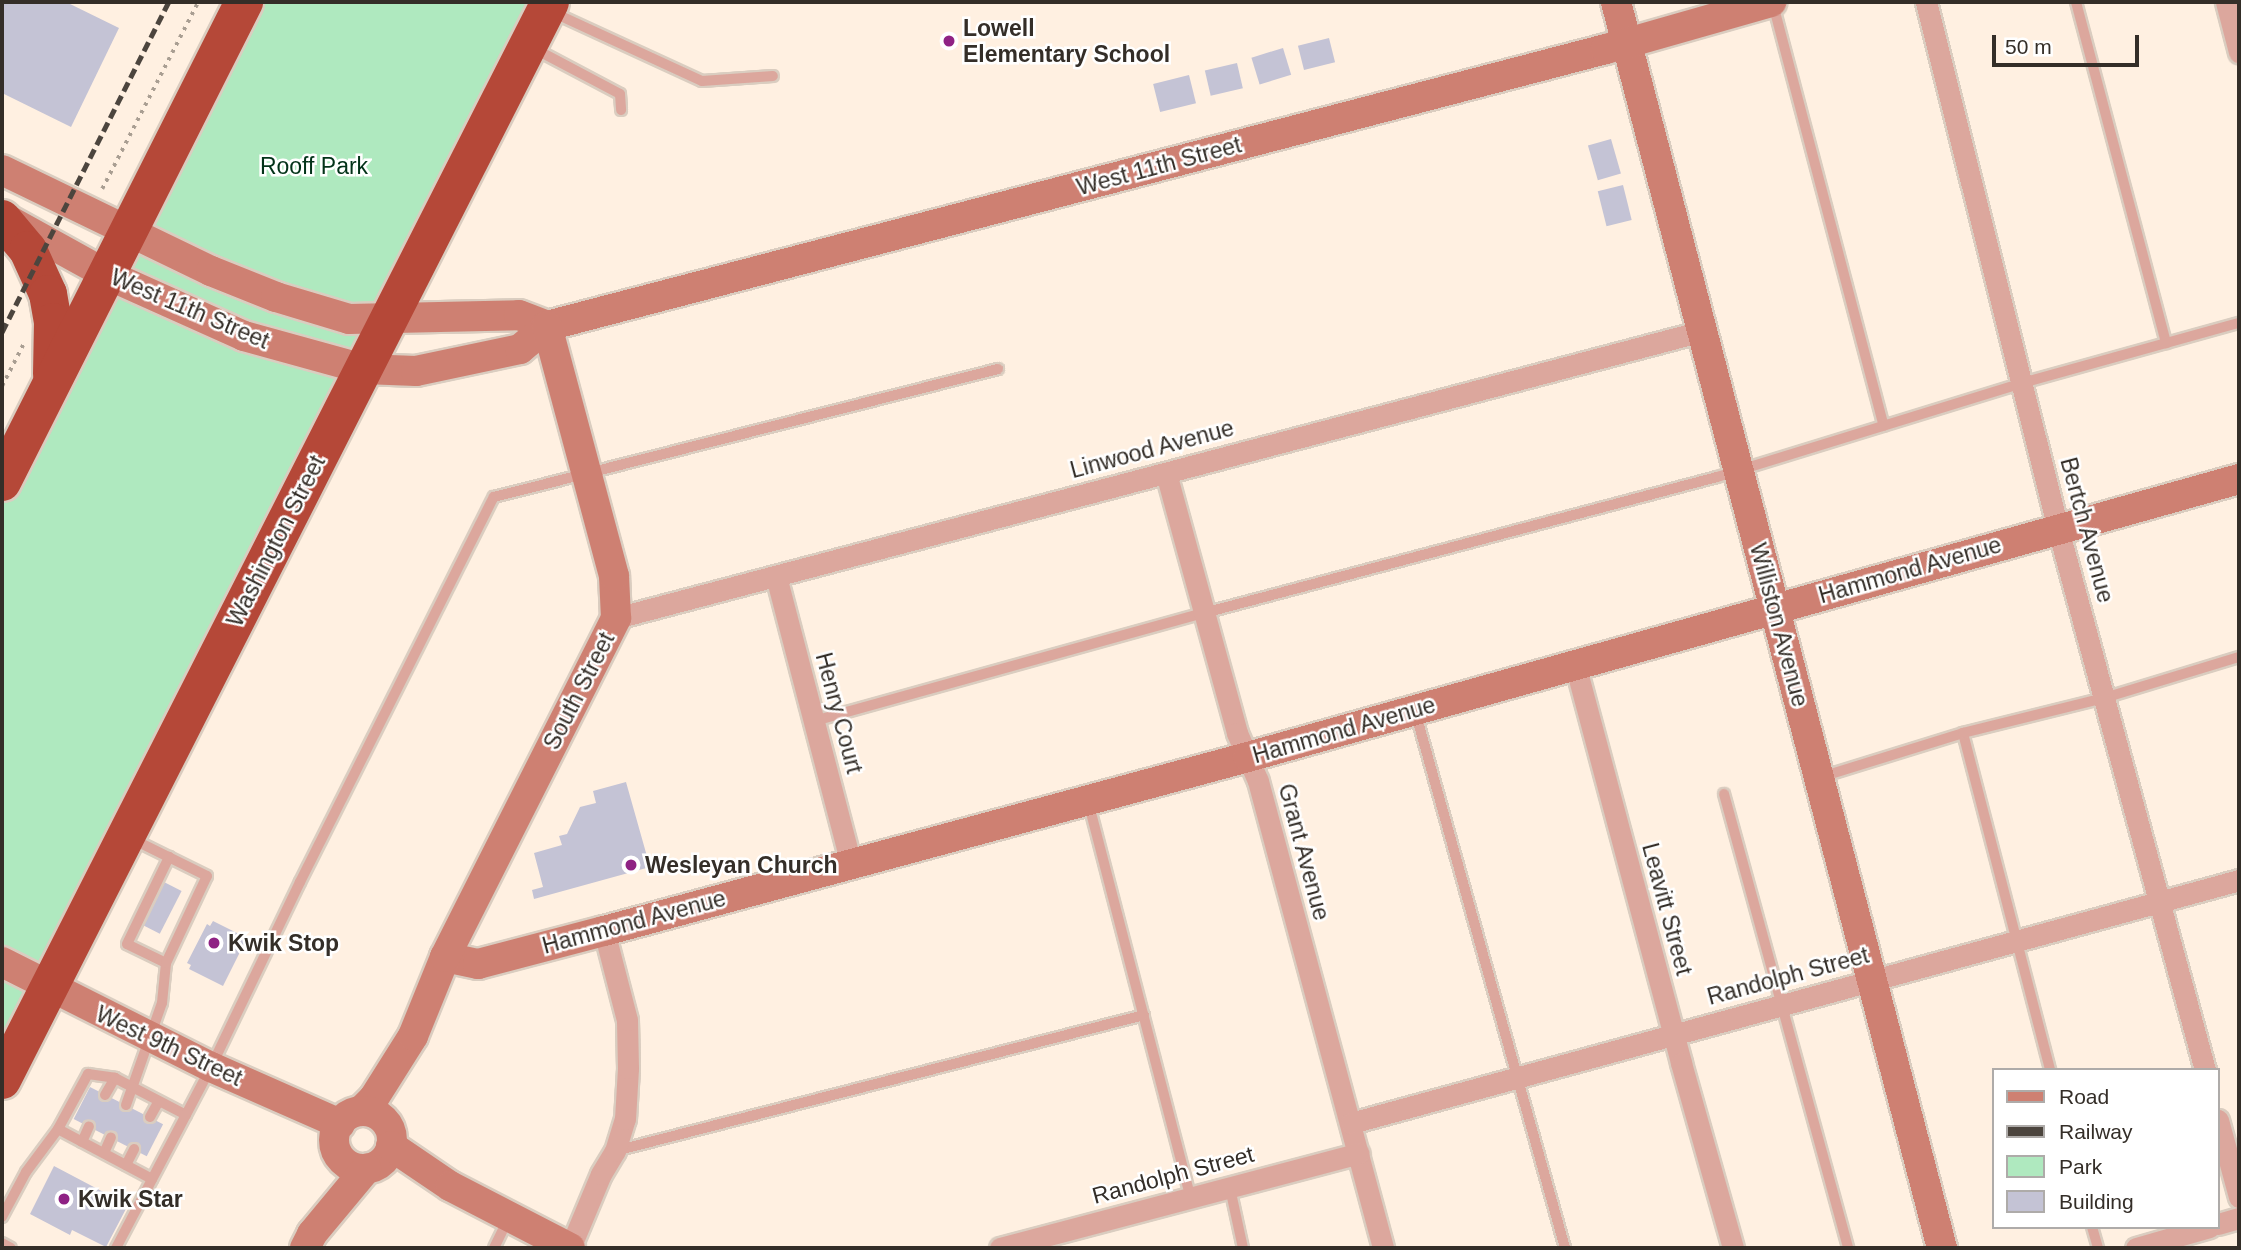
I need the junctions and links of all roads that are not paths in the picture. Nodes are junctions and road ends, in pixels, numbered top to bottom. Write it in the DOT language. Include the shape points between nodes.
graph roads {
  1 [pos="244,2"];
  2 [pos="1616,2"];
  3 [pos="1771,2"];
  4 [pos="1926,2"];
  5 [pos="2076,2"];
  6 [pos="2226,2"];
  7 [pos="548,5"];
  8 [pos="1626,43"];
  9 [pos="528,45"];
  10 [pos="2239,52"];
  11 [pos="773,76"];
  12 [pos="621,110"];
  13 [pos="2,170"];
  14 [pos="2,218"];
  15 [pos="129,229"];
  16 [pos="106,274"];
  17 [pos="390,317"];
  18 [pos="2239,323"];
  19 [pos="547,326"];
  20 [pos="1702,331"];
  21 [pos="2166,343"];
  22 [pos="364,369"];
  23 [pos="998,369"];
  24 [pos="51,383"];
  25 [pos="2022,383"];
  26 [pos="1884,426"];
  27 [pos="1739,471"];
  28 [pos="1166,473"];
  29 [pos="587,474"];
  30 [pos="2239,478"];
  31 [pos="2,482"];
  32 [pos="2058,529"];
  33 [pos="776,576"];
  34 [pos="1775,608"];
  35 [pos="1204,613"];
  36 [pos="616,618"];
  37 [pos="2239,657"];
  38 [pos="1575,664"];
  39 [pos="2104,698"];
  40 [pos="1415,710"];
  41 [pos="814,721"];
  42 [pos="1963,733"];
  43 [pos="1248,757"];
  44 [pos="1819,778"];
  45 [pos="1724,794"];
  46 [pos="1088,800"];
  47 [pos="126,836"];
  48 [pos="169,856"];
  49 [pos="851,863"];
  50 [pos="2239,880"];
  51 [pos="2158,901"];
  52 [pos="604,931"];
  53 [pos="2016,940"];
  54 [pos="445,957"];
  55 [pos="2,962"];
  56 [pos="166,963"];
  57 [pos="1870,981"];
  58 [pos="49,988"];
  59 [pos="1782,1005"];
  60 [pos="1144,1015"];
  61 [pos="1673,1035"];
  62 [pos="413,1036"];
  63 [pos="152,1038"];
  64 [pos="211,1067"];
  65 [pos="2049,1068"];
  66 [pos="2204,1068"];
  67 [pos="1519,1077"];
  68 [pos="114,1078"];
  69 [pos="2,1080"];
  70 [pos="133,1087"];
  71 [pos="106,1095"];
  72 [pos="159,1101"];
  73 [pos="126,1105"];
  74 [pos="186,1115"];
  75 [pos="150,1117"];
  76 [pos="1351,1123"];
  77 [pos="89,1126"];
  78 [pos="2220,1127"];
  79 [pos="346,1128"];
  80 [pos="58,1129"];
  81 [pos="111,1137"];
  82 [pos="82,1142"];
  83 [pos="134,1149"];
  84 [pos="615,1151"];
  85 [pos="380,1152"];
  86 [pos="104,1153"];
  87 [pos="1359,1153"];
  88 [pos="126,1165"];
  89 [pos="152,1179"];
  90 [pos="1230,1188"];
  91 [pos="2239,1197"];
  92 [pos="1191,1198"];
  93 [pos="2,1217"];
  94 [pos="509,1217"];
  95 [pos="2239,1218"];
  96 [pos="2220,1223"];
  97 [pos="1076,1228"];
  98 [pos="2093,1229"];
  99 [pos="2201,1229"];
  100 [pos="308,1241"];
  101 [pos="2,1243"];
  102 [pos="11,1248"];
  103 [pos="116,1248"];
  104 [pos="494,1248"];
  105 [pos="570,1248"];
  106 [pos="1000,1248"];
  107 [pos="1066,1248"];
  108 [pos="1243,1248"];
  109 [pos="1383,1248"];
  110 [pos="1565,1248"];
  111 [pos="1734,1248"];
  112 [pos="1848,1248"];
  113 [pos="1942,1248"];
  114 [pos="2098,1248"];
  115 [pos="2136,1248"];
  1 -- 15 [label="highway"];
  2 -- 8 [label="main road, Williston Avenue"];
  3 -- 8 [label="main road, West 11th Street"];
  3 -- 26 [label="lane"];
  4 -- 25 [label="street, Bertch Avenue"];
  5 -- 21 [label="lane"];
  6 -- 10 [label="street"];
  7 -- 9 [label="highway, Washington Street"];
  7 -- 11 [label="lane" via="702,81"];
  8 -- 19 [label="main road, West 11th Street"];
  8 -- 20 [label="main road, Williston Avenue"];
  9 -- 12 [label="lane" via="620,94"];
  9 -- 17 [label="highway, Washington Street"];
  13 -- 15 [label="main road, West 11th Street"];
  14 -- 16 [label="main road, West 11th Street"];
  14 -- 24 [label="highway" via="28,250 48,294 53,322"];
  15 -- 16 [label="highway"];
  15 -- 17 [label="main road, West 11th Street" via="211,271 276,297 349,319"];
  16 -- 22 [label="main road, West 11th Street" via="244,335"];
  16 -- 24 [label="highway"];
  17 -- 19 [label="main road, West 11th Street" via="519,315"];
  17 -- 22 [label="highway, Washington Street"];
  18 -- 21 [label="lane"];
  19 -- 22 [label="main road, West 11th Street" via="520,349 416,371"];
  19 -- 29 [label="main road, South Street"];
  20 -- 27 [label="main road, Williston Avenue"];
  20 -- 28 [label="street, Linwood Avenue"];
  21 -- 25 [label="lane"];
  22 -- 47 [label="highway, Washington Street"];
  23 -- 29 [label="lane"];
  24 -- 31 [label="highway"];
  25 -- 26 [label="lane"];
  25 -- 32 [label="street, Bertch Avenue"];
  26 -- 27 [label="lane"];
  27 -- 34 [label="main road, Williston Avenue"];
  27 -- 35 [label="lane"];
  28 -- 33 [label="street, Linwood Avenue"];
  28 -- 35 [label="street, Grant Avenue"];
  29 -- 36 [label="main road, South Street" via="614,576"];
  29 -- 64 [label="lane" via="494,497"];
  30 -- 32 [label="main road, Hammond Avenue"];
  32 -- 34 [label="main road, Hammond Avenue"];
  32 -- 39 [label="street, Bertch Avenue"];
  33 -- 36 [label="street, Linwood Avenue"];
  33 -- 41 [label="street, Henry Court"];
  34 -- 38 [label="main road, Hammond Avenue"];
  34 -- 44 [label="main road, Williston Avenue"];
  35 -- 41 [label="lane"];
  35 -- 43 [label="street, Grant Avenue" via="1237,733"];
  36 -- 54 [label="main road, South Street"];
  37 -- 39 [label="lane"];
  38 -- 40 [label="main road, Hammond Avenue"];
  38 -- 61 [label="street, Leavitt Street"];
  39 -- 42 [label="lane"];
  39 -- 51 [label="street, Bertch Avenue"];
  40 -- 43 [label="main road, Hammond Avenue"];
  40 -- 67 [label="lane"];
  41 -- 49 [label="street, Henry Court"];
  42 -- 44 [label="lane"];
  42 -- 53 [label="lane"];
  43 -- 46 [label="main road, Hammond Avenue"];
  43 -- 76 [label="street, Grant Avenue"];
  44 -- 57 [label="main road, Williston Avenue"];
  45 -- 59 [label="lane"];
  46 -- 49 [label="main road, Hammond Avenue"];
  46 -- 60 [label="lane"];
  47 -- 48 [label="lane"];
  47 -- 58 [label="highway, Washington Street"];
  48 -- 56 [label="lane" via="207,876"];
  48 -- 56 [label="lane" via="127,944"];
  49 -- 52 [label="main road, Hammond Avenue"];
  50 -- 51 [label="street, Randolph Street"];
  51 -- 53 [label="street, Randolph Street"];
  51 -- 66 [label="street, Bertch Avenue"];
  52 -- 54 [label="main road, Hammond Avenue" via="478,964"];
  52 -- 84 [label="street" via="627,1020 625,1119"];
  53 -- 57 [label="street, Randolph Street"];
  53 -- 65 [label="lane"];
  54 -- 62 [label="main road, South Street"];
  55 -- 58 [label="main road, West 9th Street"];
  56 -- 63 [label="lane"];
  57 -- 59 [label="street, Randolph Street"];
  57 -- 113 [label="main road, Williston Avenue"];
  58 -- 63 [label="main road, West 9th Street"];
  58 -- 69 [label="highway, Washington Street"];
  59 -- 61 [label="street, Randolph Street"];
  59 -- 112 [label="lane"];
  60 -- 84 [label="lane"];
  60 -- 92 [label="lane"];
  61 -- 67 [label="street, Randolph Street"];
  61 -- 111 [label="street, Leavitt Street"];
  62 -- 79 [label="main road, South Street" via="374,1098"];
  62 -- 85 [label="main road, South Street" via="409,1066"];
  63 -- 64 [label="main road, West 9th Street"];
  63 -- 70 [label="lane"];
  64 -- 74 [label="lane"];
  64 -- 79 [label="main road, West 9th Street"];
  67 -- 76 [label="street, Randolph Street"];
  67 -- 110 [label="lane"];
  68 -- 70 [label="lane"];
  68 -- 71 [label="lane"];
  68 -- 80 [label="lane" via="88,1074"];
  70 -- 72 [label="lane"];
  70 -- 73 [label="lane"];
  72 -- 74 [label="lane"];
  72 -- 75 [label="lane"];
  74 -- 89 [label="lane"];
  76 -- 87 [label="street, Grant Avenue"];
  77 -- 82 [label="lane"];
  78 -- 91 [label="street"];
  79 -- 85 [label="main road" via="348,1164"];
  79 -- 85 [label="main road" via="378,1115"];
  79 -- 100 [label="main road, South Street"];
  80 -- 82 [label="lane"];
  80 -- 93 [label="lane" via="26,1172"];
  81 -- 86 [label="lane"];
  82 -- 86 [label="lane"];
  83 -- 88 [label="lane"];
  84 -- 105 [label="street"];
  85 -- 94 [label="main road"];
  85 -- 100 [label="main road, South Street"];
  86 -- 88 [label="lane"];
  87 -- 90 [label="street, Randolph Street"];
  87 -- 109 [label="street, Grant Avenue"];
  88 -- 89 [label="lane"];
  89 -- 103 [label="lane"];
  90 -- 92 [label="street, Randolph Street"];
  90 -- 108 [label="lane"];
  92 -- 97 [label="street, Randolph Street"];
  94 -- 104 [label="lane"];
  94 -- 105 [label="main road"];
  95 -- 96 [label="street"];
  97 -- 106 [label="street, Randolph Street"];
  97 -- 107 [label="street"];
  98 -- 114 [label="lane"];
  99 -- 115 [label="street"];
  101 -- 102 [label="lane"];
}
